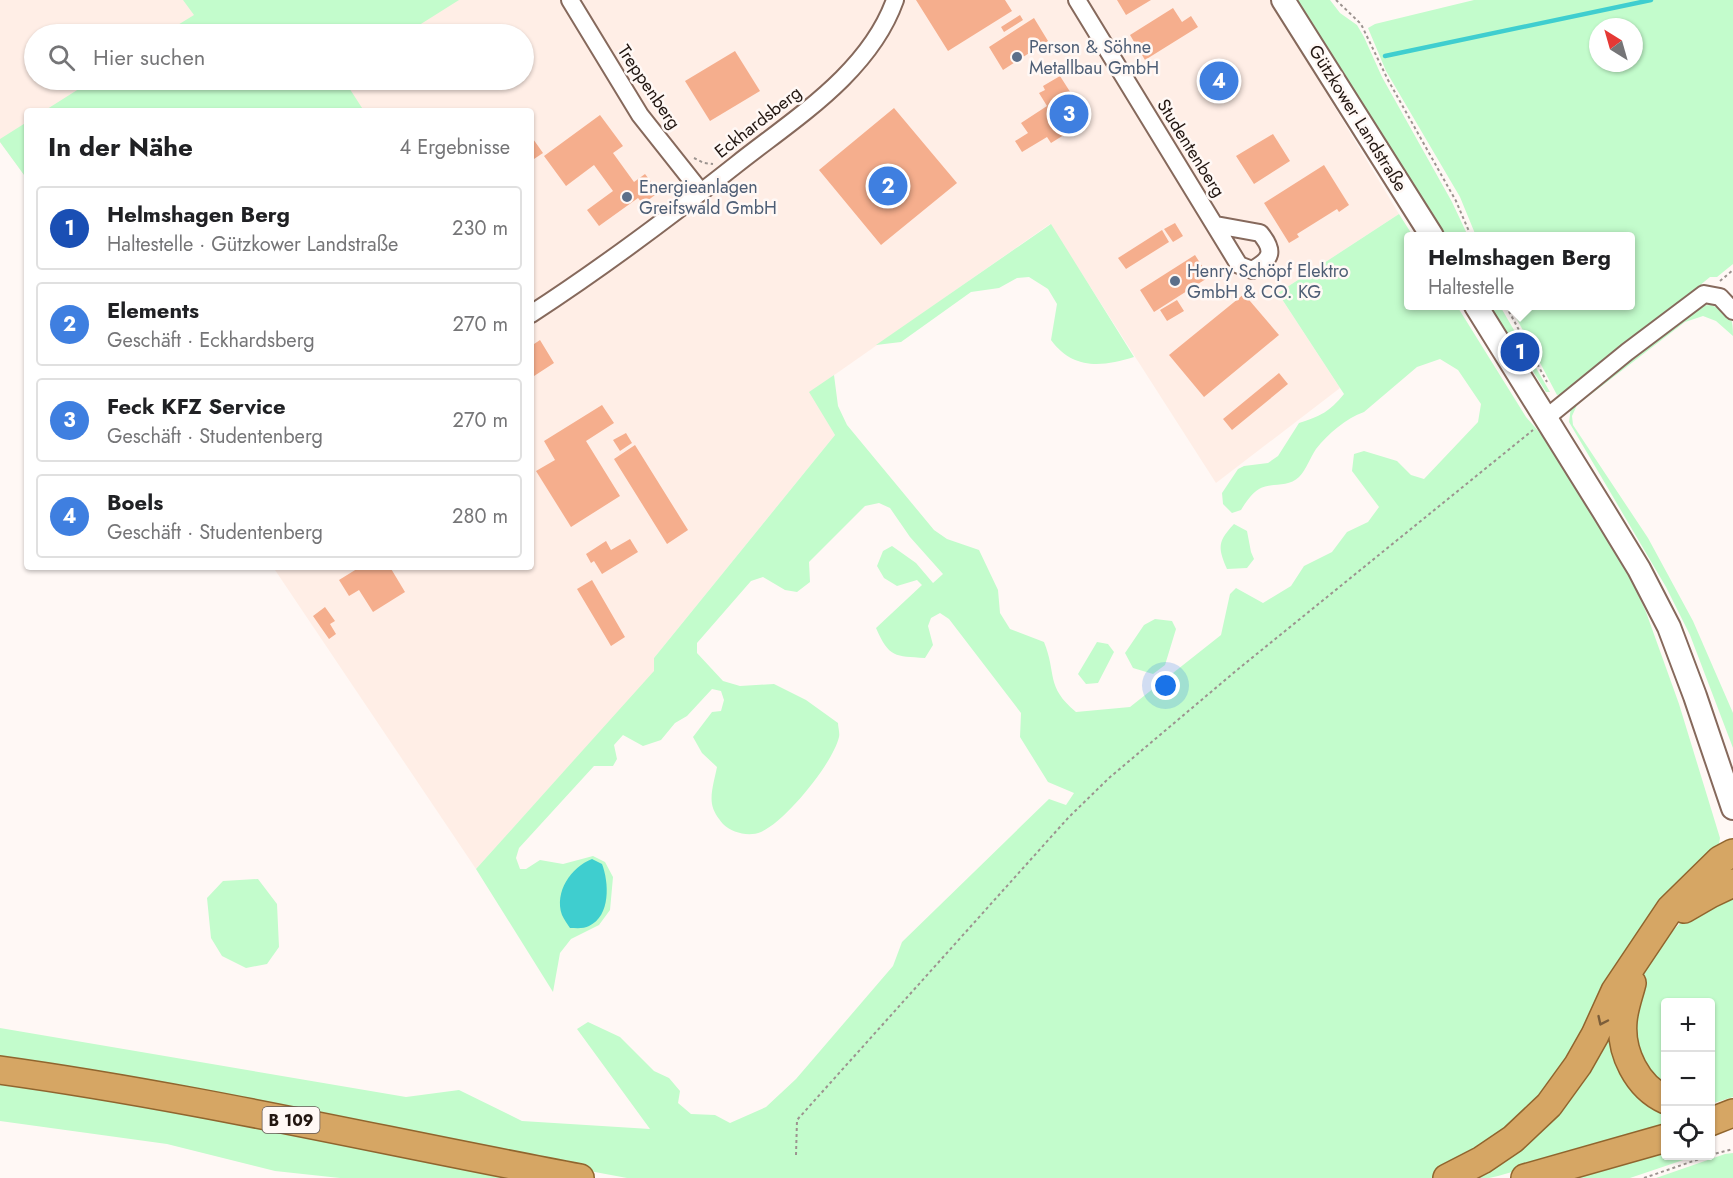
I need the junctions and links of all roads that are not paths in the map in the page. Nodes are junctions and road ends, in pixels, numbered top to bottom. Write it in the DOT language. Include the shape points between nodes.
graph roads {
  1 [pos="570,0"];
  2 [pos="895,0"];
  3 [pos="1077,0"];
  4 [pos="1283,0"];
  5 [pos="697,187"];
  6 [pos="1216,225"];
  7 [pos="1429,232"];
  8 [pos="1478,310"];
  9 [pos="1733,310"];
  10 [pos="534,312"];
  11 [pos="1546,418"];
  12 [pos="1733,808"];
  13 [pos="1733,852"];
  14 [pos="1733,883"];
  15 [pos="1647,944"];
  16 [pos="0,1071"];
  17 [pos="1661,1098"];
  18 [pos="1733,1104"];
  19 [pos="1715,1107"];
  20 [pos="1733,1113"];
  21 [pos="1715,1120"];
  22 [pos="1661,1139"];
  23 [pos="580,1178"];
  24 [pos="1447,1178"];
  25 [pos="1524,1178"];
  1 -- 5 [label="street, Treppenberg" via="640,115"];
  2 -- 5 [label="street, Eckhardsberg" via="879,33 827,93"];
  3 -- 6 [label="street, Studentenberg"];
  4 -- 7 [label="main road, Gützkower Landstraße"];
  5 -- 10 [label="street, Eckhardsberg" via="621,253"];
  8 -- 11 [label="main road"];
  9 -- 11 [label="street" via="1720,297 1704,294"];
  11 -- 12 [label="main road" via="1669,627"];
  13 -- 15 [label="highway" via="1670,909"];
  14 -- 15 [label="highway" via="1676,915"];
  15 -- 17 [label="highway" via="1623,1021 1626,1051 1642,1083"];
  15 -- 24 [label="highway, one-way" via="1615,991 1578,1065 1549,1106 1513,1139"];
  16 -- 23 [label="highway, B 109" via="256,1113"];
  18 -- 19 [label="highway"];
  20 -- 21 [label="highway"];
  22 -- 25 [label="highway"];
}
